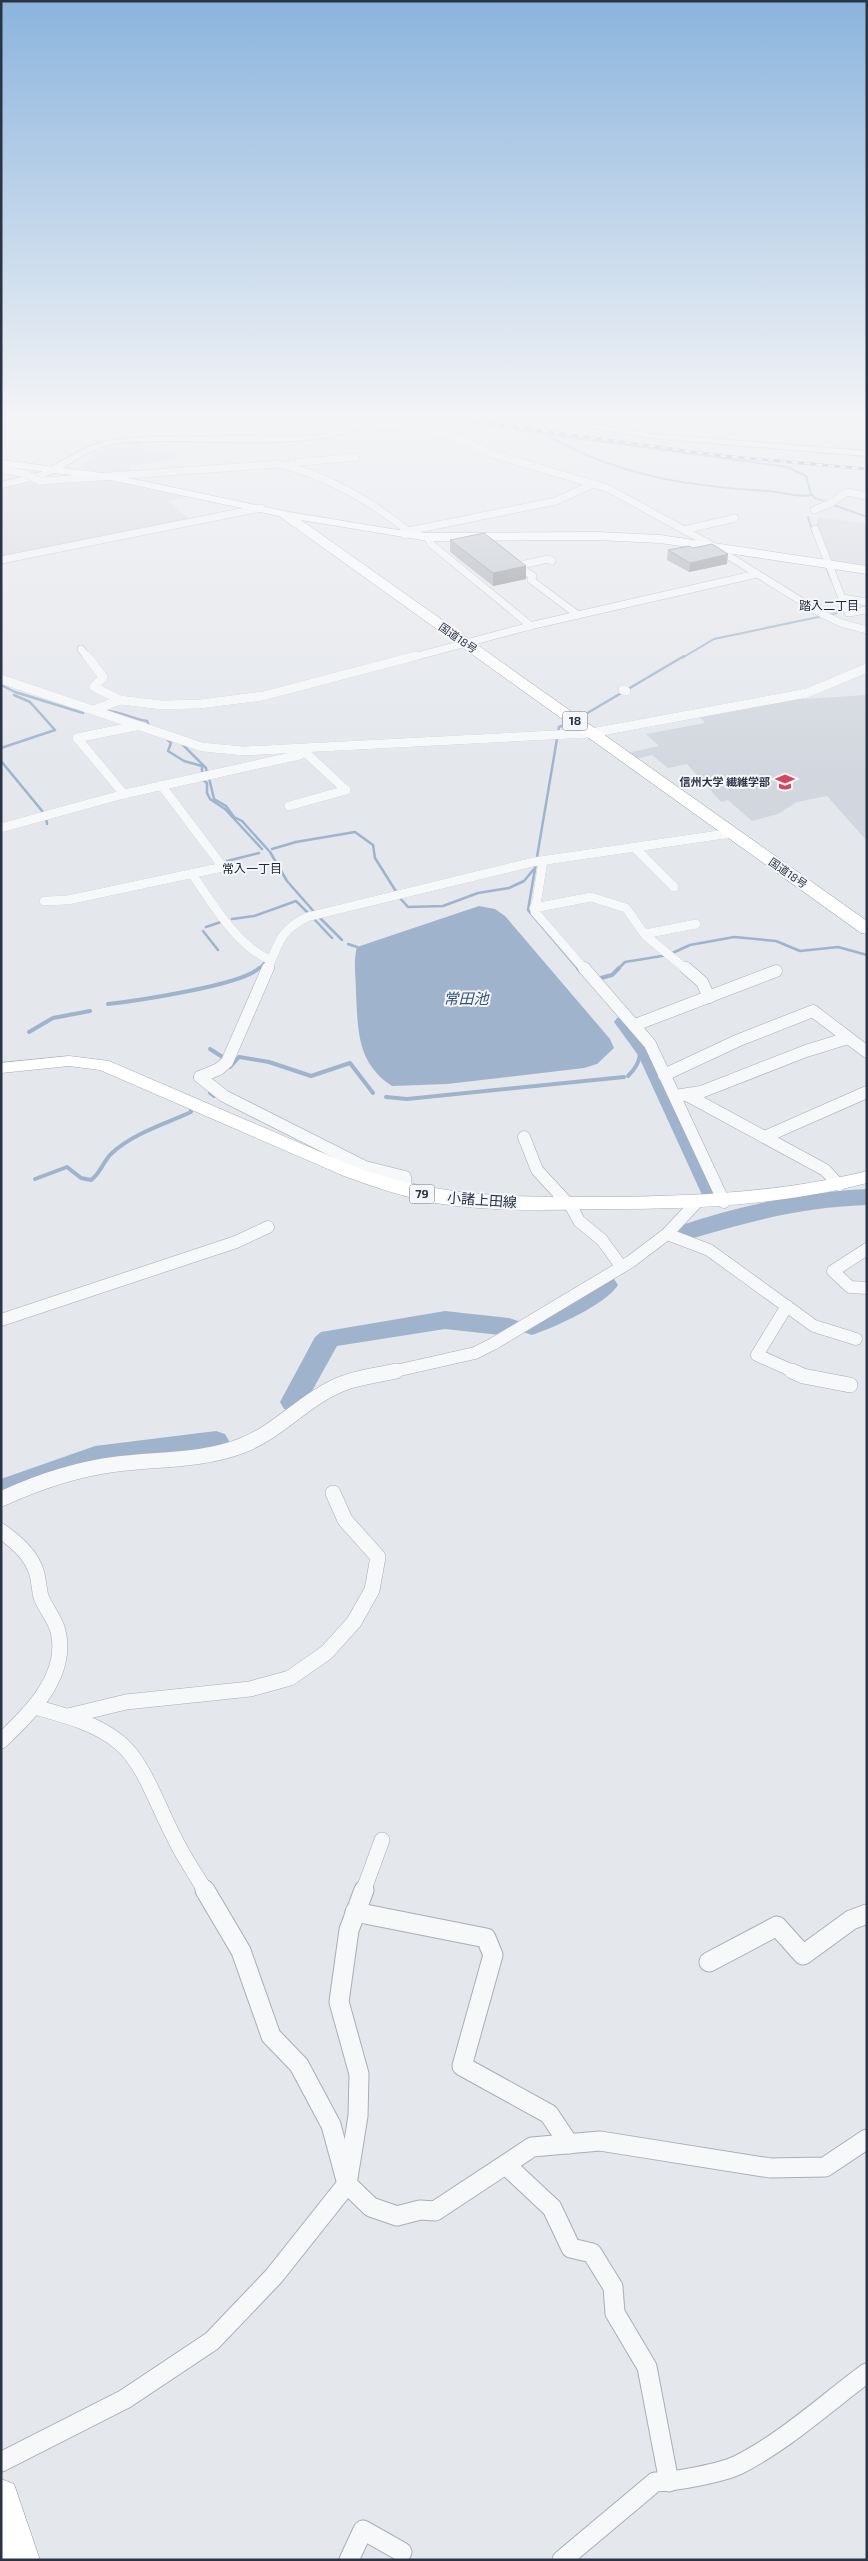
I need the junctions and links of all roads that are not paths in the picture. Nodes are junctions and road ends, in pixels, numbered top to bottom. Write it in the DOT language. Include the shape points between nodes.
graph roads {
  1 [pos="128,535"];
  2 [pos="313,535"];
  3 [pos="414,535"];
  4 [pos="692,535"];
  5 [pos="817,535"];
  6 [pos="428,537"];
  7 [pos="713,546"];
  8 [pos="1,560"];
  9 [pos="552,561"];
  10 [pos="829,564"];
  11 [pos="867,570"];
  12 [pos="757,574"];
  13 [pos="842,598"];
  14 [pos="867,602"];
  15 [pos="867,610"];
  16 [pos="578,615"];
  17 [pos="531,626"];
  18 [pos="867,630"];
  19 [pos="466,644"];
  20 [pos="81,649"];
  21 [pos="867,668"];
  22 [pos="1,679"];
  23 [pos="120,700"];
  24 [pos="94,710"];
  25 [pos="138,725"];
  26 [pos="591,733"];
  27 [pos="315,748"];
  28 [pos="306,753"];
  29 [pos="161,786"];
  30 [pos="124,794"];
  31 [pos="289,806"];
  32 [pos="1,828"];
  33 [pos="732,833"];
  34 [pos="635,848"];
  35 [pos="539,862"];
  36 [pos="192,874"];
  37 [pos="674,887"];
  38 [pos="44,900"];
  39 [pos="534,908"];
  40 [pos="696,924"];
  41 [pos="867,929"];
  42 [pos="645,934"];
  43 [pos="270,960"];
  44 [pos="776,971"];
  45 [pos="709,998"];
  46 [pos="634,1025"];
  47 [pos="848,1038"];
  48 [pos="867,1052"];
  49 [pos="1,1068"];
  50 [pos="664,1075"];
  51 [pos="867,1092"];
  52 [pos="687,1095"];
  53 [pos="674,1096"];
  54 [pos="767,1136"];
  55 [pos="524,1137"];
  56 [pos="867,1177"];
  57 [pos="838,1185"];
  58 [pos="406,1190"];
  59 [pos="724,1202"];
  60 [pos="568,1203"];
  61 [pos="696,1203"];
  62 [pos="268,1226"];
  63 [pos="667,1234"];
  64 [pos="867,1249"];
  65 [pos="621,1266"];
  66 [pos="867,1288"];
  67 [pos="787,1306"];
  68 [pos="4,1315"];
  69 [pos="856,1339"];
  70 [pos="850,1385"];
  71 [pos="333,1493"];
  72 [pos="1,1499"];
  73 [pos="1,1531"];
  74 [pos="35,1707"];
  75 [pos="68,1716"];
  76 [pos="1,1741"];
  77 [pos="382,1840"];
  78 [pos="355,1912"];
  79 [pos="867,1914"];
  80 [pos="709,1962"];
  81 [pos="867,2139"];
  82 [pos="569,2144"];
  83 [pos="506,2165"];
  84 [pos="347,2184"];
  85 [pos="867,2373"];
  86 [pos="1,2462"];
  87 [pos="669,2482"];
  88 [pos="1,2497"];
  89 [pos="402,2552"];
  90 [pos="21,2560"];
  91 [pos="349,2560"];
  92 [pos="562,2560"];
  1 -- 8 [label="street"];
  2 -- 19 [label="highway, 国道18号 / 18"];
  3 -- 6 [label="highway"];
  4 -- 7 [label="street"];
  5 -- 10 [label="street"];
  6 -- 7 [label="highway" via="618,537"];
  6 -- 17 [label="street" via="431,544"];
  7 -- 10 [label="highway"];
  7 -- 12 [label="street"];
  9 -- 16 [label="street" via="548,559 517,566"];
  10 -- 11 [label="highway"];
  10 -- 13 [label="street"];
  12 -- 16 [label="street"];
  12 -- 18 [label="street" via="825,616"];
  13 -- 14 [label="street"];
  13 -- 15 [label="street" via="848,613"];
  16 -- 17 [label="street"];
  17 -- 19 [label="street"];
  19 -- 23 [label="street" via="244,699 162,705"];
  19 -- 26 [label="highway, 国道18号 / 18"];
  20 -- 23 [label="street" via="103,677 94,687"];
  21 -- 26 [label="street" via="806,693"];
  22 -- 24 [label="street"];
  23 -- 24 [label="street"];
  24 -- 25 [label="street"];
  25 -- 27 [label="street" via="215,750"];
  25 -- 30 [label="street" via="77,738"];
  26 -- 27 [label="street"];
  26 -- 33 [label="highway, 国道18号 / 18"];
  27 -- 28 [label="street"];
  28 -- 29 [label="street"];
  28 -- 31 [label="street" via="346,790"];
  29 -- 30 [label="street"];
  29 -- 36 [label="street" via="223,867"];
  30 -- 32 [label="street"];
  33 -- 34 [label="street"];
  33 -- 41 [label="highway, 国道18号 / 18"];
  34 -- 35 [label="street"];
  34 -- 37 [label="street"];
  35 -- 39 [label="street"];
  35 -- 43 [label="street" via="307,917 286,929"];
  36 -- 38 [label="street" via="68,900"];
  36 -- 43 [label="street" via="223,920 260,957"];
  39 -- 42 [label="street" via="593,898 626,908"];
  39 -- 46 [label="street"];
  40 -- 42 [label="street"];
  42 -- 45 [label="street" via="702,982"];
  43 -- 58 [label="street" via="227,1062 200,1077 224,1096 365,1167 405,1177"];
  44 -- 45 [label="street"];
  45 -- 46 [label="street"];
  46 -- 50 [label="street" via="650,1044"];
  47 -- 48 [label="street"];
  47 -- 50 [label="street" via="813,1011"];
  47 -- 52 [label="street"];
  49 -- 58 [label="main road, 小諸上田線 / 79" via="69,1061 112,1068 351,1172"];
  50 -- 53 [label="street"];
  51 -- 54 [label="street"];
  52 -- 53 [label="street"];
  52 -- 54 [label="street"];
  53 -- 59 [label="street"];
  54 -- 57 [label="street" via="825,1170"];
  55 -- 60 [label="street" via="537,1170"];
  56 -- 57 [label="main road, 小諸上田線 / 79"];
  57 -- 59 [label="main road, 小諸上田線 / 79"];
  58 -- 60 [label="main road, 小諸上田線 / 79" via="482,1201"];
  59 -- 61 [label="main road, 小諸上田線 / 79"];
  60 -- 61 [label="main road, 小諸上田線 / 79"];
  60 -- 65 [label="street" via="579,1221 600,1238"];
  61 -- 63 [label="street"];
  62 -- 68 [label="street" via="236,1242"];
  63 -- 65 [label="street"];
  63 -- 67 [label="street" via="709,1250"];
  64 -- 66 [label="street" via="833,1271 850,1287"];
  65 -- 72 [label="street" via="493,1344 457,1358 344,1383 326,1391 282,1424 240,1446 87,1469 45,1481"];
  67 -- 69 [label="street" via="814,1326"];
  67 -- 70 [label="street" via="756,1355 803,1376"];
  71 -- 75 [label="street" via="345,1520 378,1557 372,1590 354,1622 327,1652 290,1678 250,1689 126,1702"];
  73 -- 74 [label="street" via="27,1554 37,1572 40,1594 58,1631 62,1652"];
  74 -- 75 [label="street"];
  74 -- 76 [label="street"];
  75 -- 84 [label="street" via="119,1742 135,1759 174,1838 241,1952 271,2036 299,2065 331,2125"];
  77 -- 78 [label="street"];
  78 -- 82 [label="street" via="486,1938 493,1955 462,2066 549,2114"];
  78 -- 84 [label="street" via="348,1930 339,2002 360,2074 358,2116"];
  79 -- 80 [label="street" via="852,1920 803,1955 776,1926"];
  81 -- 82 [label="street" via="825,2167 770,2168 600,2141"];
  82 -- 83 [label="street" via="532,2147"];
  83 -- 84 [label="street" via="435,2211 420,2210 396,2216 371,2207"];
  83 -- 87 [label="street" via="552,2208 571,2248 592,2253 613,2287 615,2313 647,2367"];
  84 -- 86 [label="street" via="274,2276 212,2340 125,2399"];
  85 -- 87 [label="street" via="767,2448 736,2466"];
  87 -- 92 [label="street" via="655,2482"];
  88 -- 90 [label="highway"];
  89 -- 91 [label="street" via="363,2530"];
}
